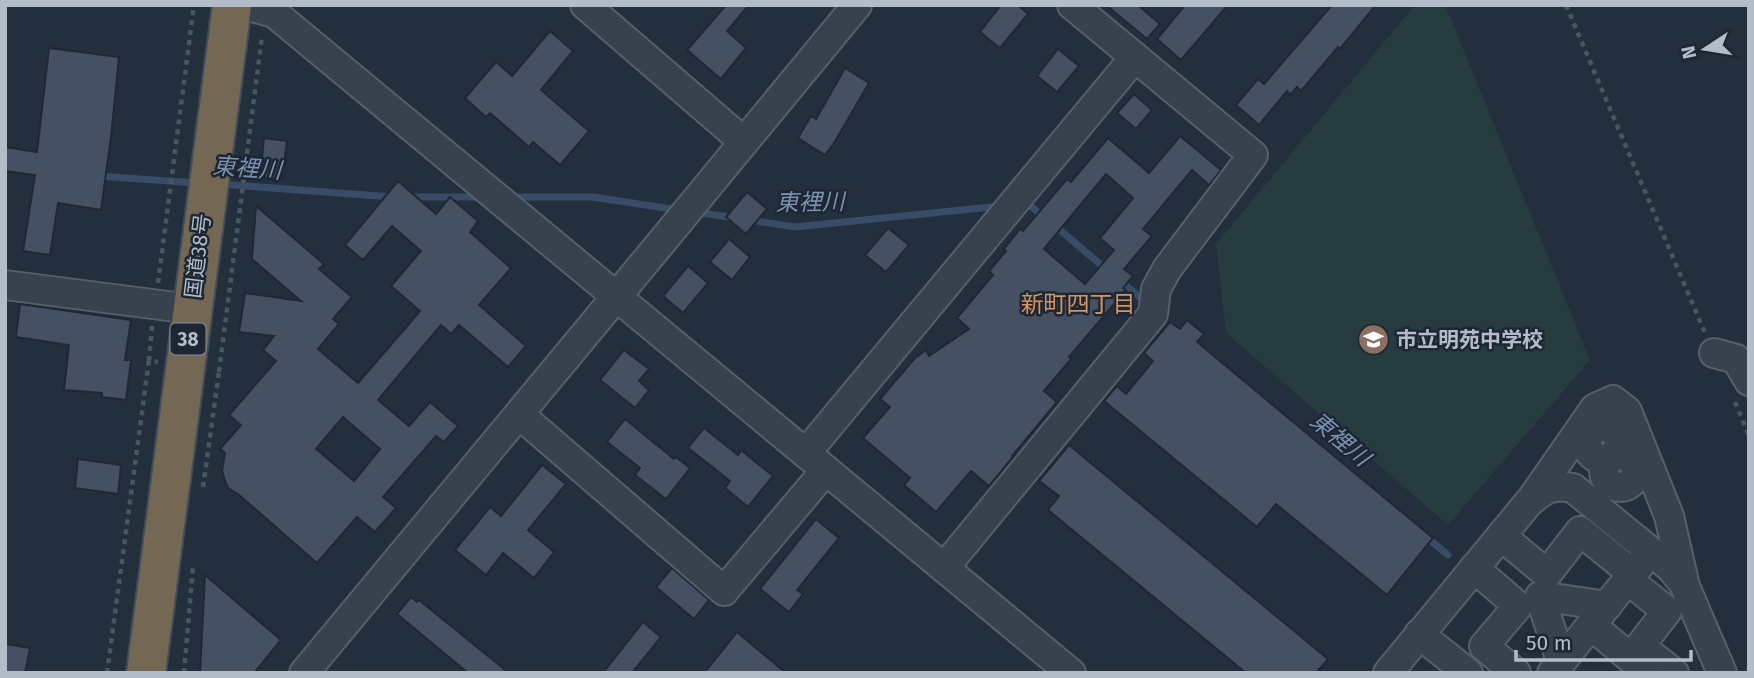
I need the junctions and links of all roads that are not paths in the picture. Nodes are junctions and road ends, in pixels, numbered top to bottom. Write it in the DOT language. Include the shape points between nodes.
graph roads {
  1 [pos="585,5"];
  2 [pos="857,5"];
  3 [pos="1072,5"];
  4 [pos="247,7"];
  5 [pos="1135,57"];
  6 [pos="744,142"];
  7 [pos="5,285"];
  8 [pos="615,297"];
  9 [pos="173,306"];
  10 [pos="1714,353"];
  11 [pos="1741,391"];
  12 [pos="520,415"];
  13 [pos="816,461"];
  14 [pos="1560,485"];
  15 [pos="1529,502"];
  16 [pos="1501,536"];
  17 [pos="1663,550"];
  18 [pos="944,568"];
  19 [pos="1474,568"];
  20 [pos="1630,577"];
  21 [pos="1599,615"];
  22 [pos="1419,634"];
  23 [pos="1710,666"];
  24 [pos="1557,667"];
  25 [pos="1634,668"];
  26 [pos="1463,671"];
  27 [pos="146,673"];
  28 [pos="304,673"];
  29 [pos="1071,673"];
  30 [pos="1388,673"];
  31 [pos="1516,673"];
  32 [pos="1674,673"];
  1 -- 6 [label="street"];
  2 -- 6 [label="street"];
  3 -- 5 [label="street"];
  4 -- 8 [label="street" via="274,13"];
  4 -- 9 [label="highway, 国道38号 / 38"];
  5 -- 13 [label="street"];
  5 -- 18 [label="street" via="1253,155 1167,269 1156,289 1153,314"];
  6 -- 8 [label="street"];
  7 -- 9 [label="street"];
  8 -- 12 [label="street"];
  8 -- 13 [label="street"];
  9 -- 27 [label="highway, 国道38号 / 38" via="184,366"];
  10 -- 11 [label="street" via="1736,359"];
  12 -- 13 [label="street" via="724,591"];
  12 -- 28 [label="street"];
  13 -- 18 [label="street"];
  14 -- 15 [label="street"];
  14 -- 17 [label="street" via="1573,488"];
  14 -- 17 [label="street" via="1600,454 1607,482 1627,486"];
  15 -- 16 [label="street"];
  15 -- 17 [label="street" via="1595,408 1613,400 1627,411 1669,516"];
  16 -- 19 [label="street"];
  16 -- 20 [label="street" via="1547,573 1580,531"];
  17 -- 20 [label="street"];
  17 -- 23 [label="street" via="1684,584"];
  18 -- 29 [label="street"];
  19 -- 22 [label="street"];
  19 -- 31 [label="street" via="1518,606 1484,646"];
  20 -- 21 [label="street"];
  20 -- 32 [label="street" via="1667,611 1640,646"];
  21 -- 24 [label="street"];
  21 -- 24 [label="street" via="1540,596"];
  21 -- 25 [label="street"];
  22 -- 26 [label="street"];
  22 -- 30 [label="street"];
}
